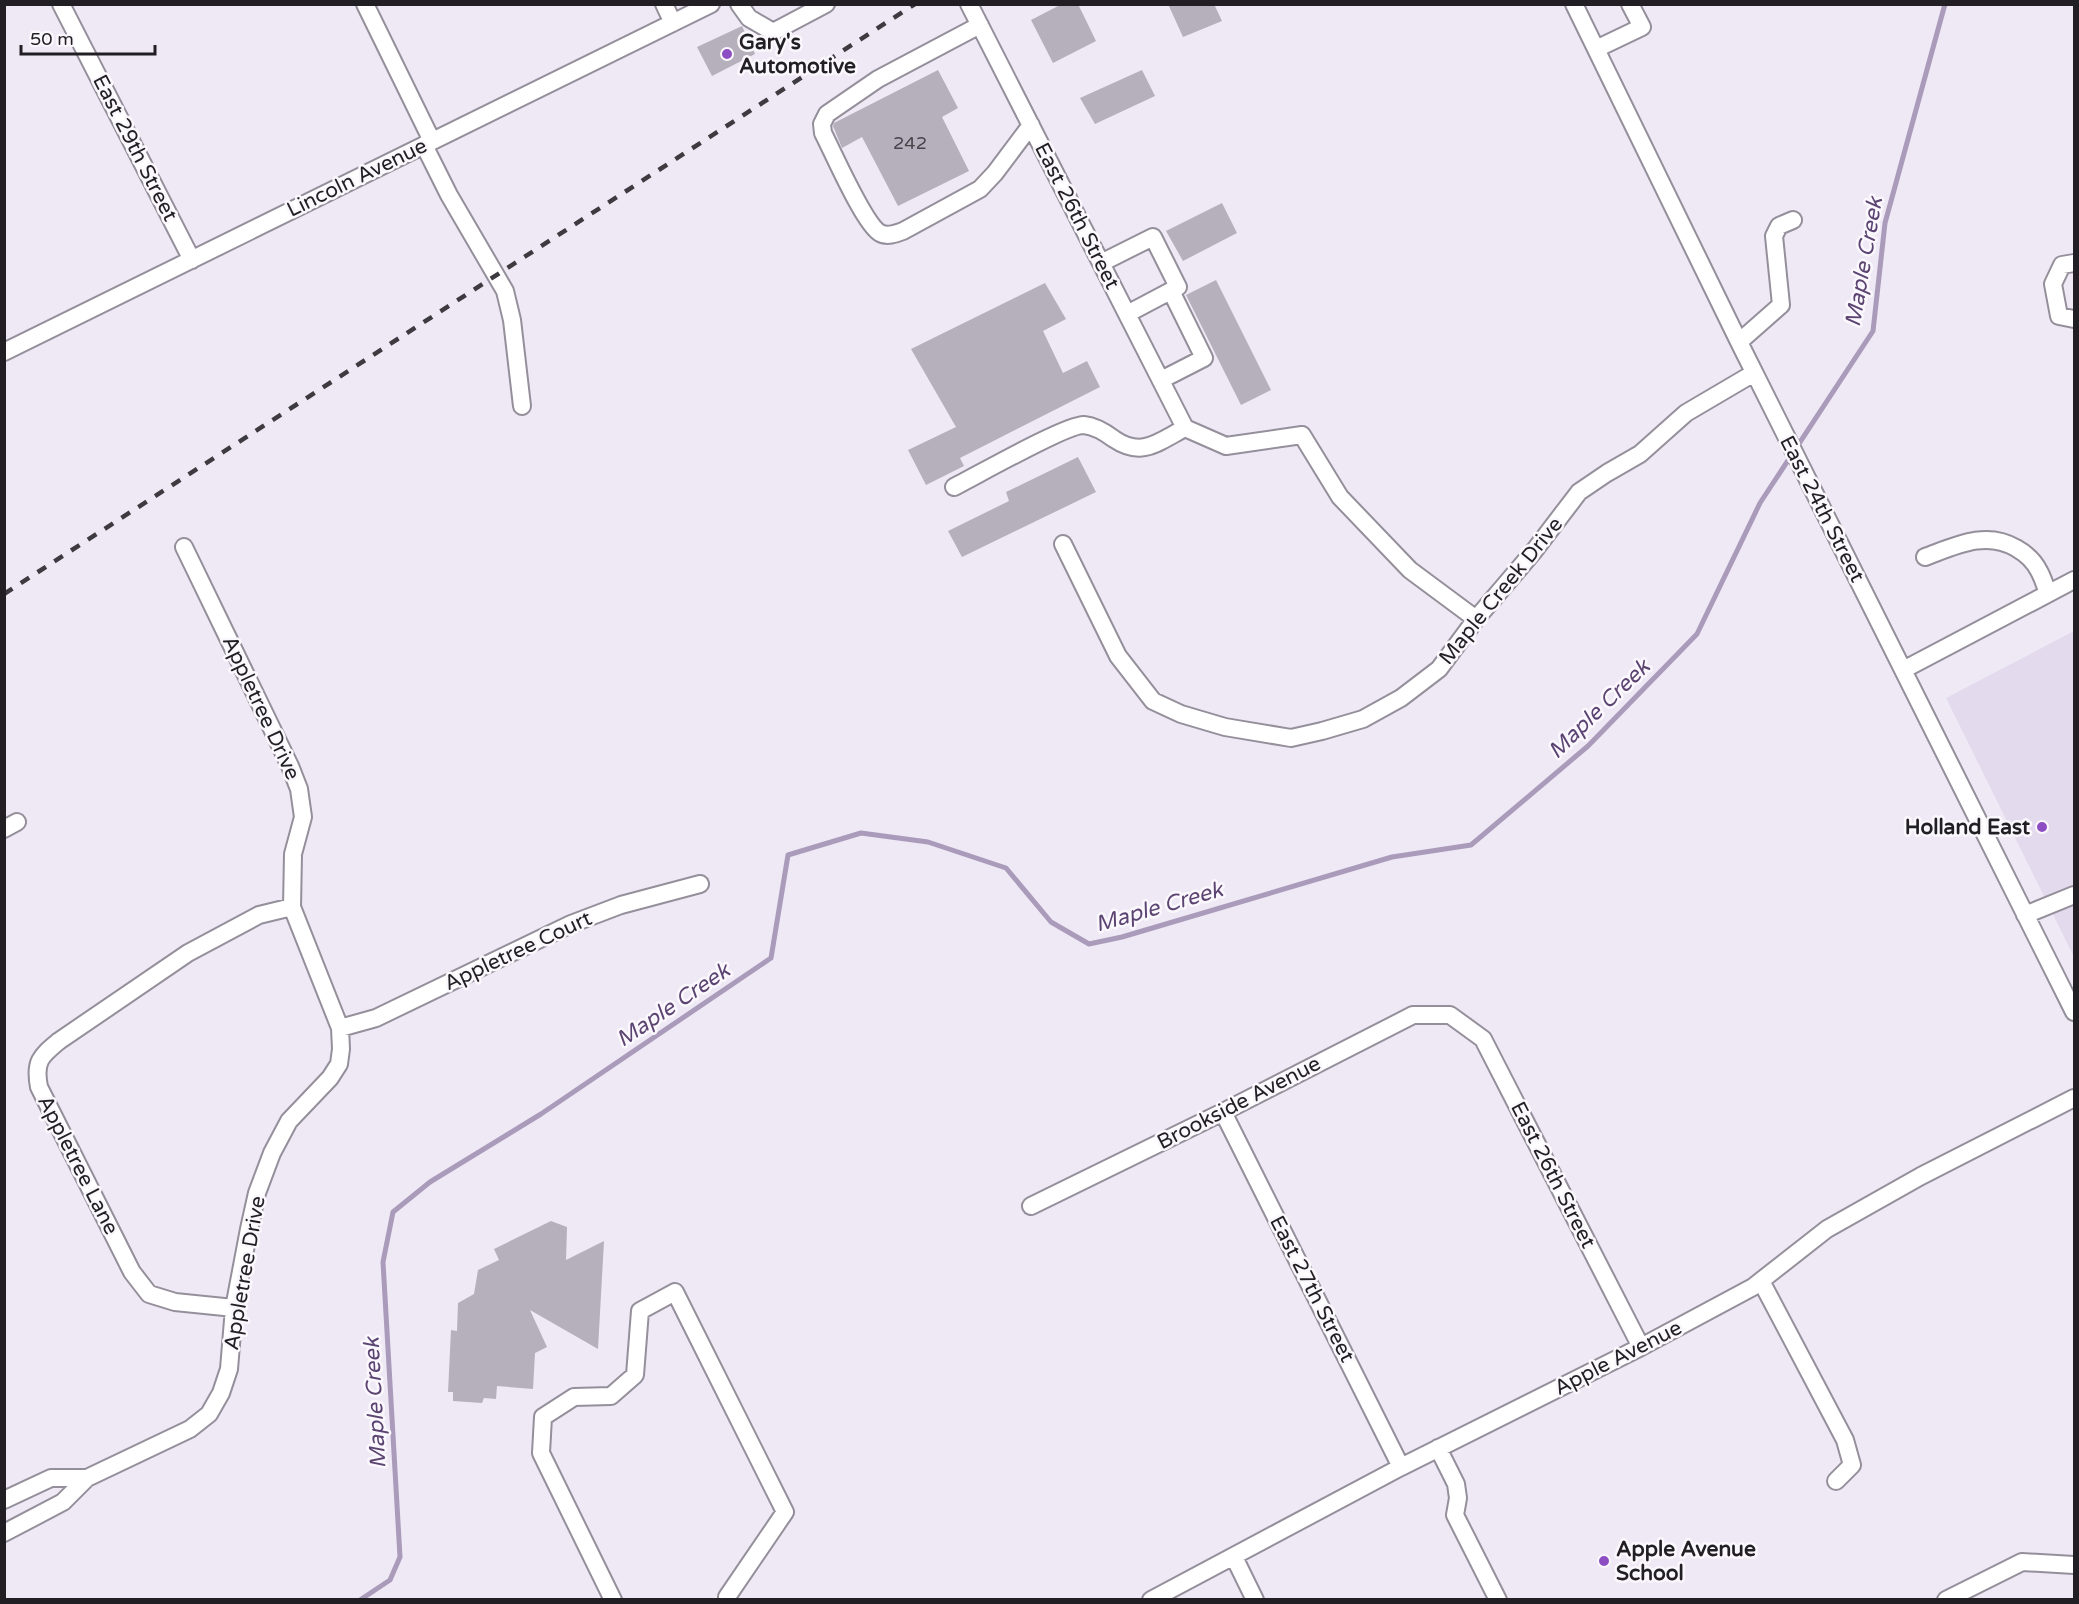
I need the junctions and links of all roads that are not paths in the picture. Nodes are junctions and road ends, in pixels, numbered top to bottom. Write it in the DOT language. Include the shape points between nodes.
graph roads {
  1 [pos="61,4"];
  2 [pos="365,4"];
  3 [pos="664,4"];
  4 [pos="711,4"];
  5 [pos="739,4"];
  6 [pos="826,4"];
  7 [pos="969,4"];
  8 [pos="1574,4"];
  9 [pos="1630,4"];
  10 [pos="673,23"];
  11 [pos="980,25"];
  12 [pos="1596,49"];
  13 [pos="1031,125"];
  14 [pos="428,143"];
  15 [pos="1792,220"];
  16 [pos="192,260"];
  17 [pos="1101,263"];
  18 [pos="2074,263"];
  19 [pos="1171,291"];
  20 [pos="1127,314"];
  21 [pos="2074,319"];
  22 [pos="1739,342"];
  23 [pos="4,352"];
  24 [pos="1754,373"];
  25 [pos="1161,380"];
  26 [pos="522,406"];
  27 [pos="1185,428"];
  28 [pos="954,487"];
  29 [pos="1062,544"];
  30 [pos="184,547"];
  31 [pos="1925,557"];
  32 [pos="2074,580"];
  33 [pos="2048,593"];
  34 [pos="1476,619"];
  35 [pos="1903,670"];
  36 [pos="700,884"];
  37 [pos="2074,895"];
  38 [pos="292,908"];
  39 [pos="2025,915"];
  40 [pos="2074,1012"];
  41 [pos="1450,1015"];
  42 [pos="340,1028"];
  43 [pos="2074,1098"];
  44 [pos="1223,1112"];
  45 [pos="1030,1206"];
  46 [pos="1761,1281"];
  47 [pos="234,1308"];
  48 [pos="1641,1347"];
  49 [pos="1438,1448"];
  50 [pos="1401,1467"];
  51 [pos="87,1478"];
  52 [pos="1836,1481"];
  53 [pos="4,1500"];
  54 [pos="4,1533"];
  55 [pos="1234,1557"];
  56 [pos="2074,1565"];
  57 [pos="613,1599"];
  58 [pos="728,1599"];
  59 [pos="1151,1599"];
  60 [pos="1255,1599"];
  61 [pos="1498,1599"];
  62 [pos="1946,1599"];
  1 -- 16 [label="street, East 29th Street"];
  2 -- 14 [label="street"];
  3 -- 10 [label="street"];
  4 -- 10 [label="street, Lincoln Avenue"];
  5 -- 6 [label="street" via="749,18 773,32"];
  7 -- 11 [label="street, East 26th Street"];
  8 -- 12 [label="street, East 24th Street"];
  9 -- 12 [label="street" via="1642,27"];
  10 -- 14 [label="street, Lincoln Avenue"];
  11 -- 13 [label="street, East 26th Street"];
  11 -- 13 [label="street" via="878,80 827,114 823,133 866,217 879,232 891,235 980,189"];
  12 -- 22 [label="street, East 24th Street"];
  13 -- 17 [label="street, East 26th Street"];
  14 -- 16 [label="street, Lincoln Avenue"];
  14 -- 26 [label="street" via="449,195 505,291"];
  15 -- 22 [label="street" via="1779,226 1774,236 1781,304"];
  16 -- 23 [label="street, Lincoln Avenue"];
  17 -- 19 [label="street" via="1153,237 1178,287"];
  17 -- 20 [label="street, East 26th Street"];
  18 -- 21 [label="street" via="2062,265 2053,284 2059,316"];
  19 -- 20 [label="street"];
  19 -- 25 [label="street" via="1204,358"];
  20 -- 25 [label="street, East 26th Street"];
  22 -- 24 [label="street, East 24th Street"];
  24 -- 34 [label="street, Maple Creek Drive" via="1686,413 1640,454 1579,492"];
  24 -- 35 [label="street, East 24th Street"];
  25 -- 27 [label="street, East 26th Street"];
  27 -- 28 [label="street" via="1143,449 1123,446 1084,425"];
  27 -- 34 [label="street" via="1226,446 1302,435 1340,497 1410,570"];
  29 -- 34 [label="street, Maple Creek Drive" via="1118,656 1153,701 1225,727 1291,738 1363,720 1439,669"];
  30 -- 38 [label="street, Appletree Drive" via="299,789 303,816 293,854"];
  31 -- 33 [label="street" via="1962,543 1990,539 2007,543 2025,553 2038,569"];
  32 -- 33 [label="street"];
  33 -- 35 [label="street"];
  35 -- 39 [label="street, East 24th Street"];
  36 -- 42 [label="street, Appletree Court" via="621,905 571,924 376,1018"];
  37 -- 39 [label="street"];
  38 -- 42 [label="street, Appletree Drive"];
  38 -- 47 [label="street, Appletree Lane" via="259,915 188,953 59,1041 41,1056 36,1072 39,1087 132,1272 149,1294 175,1302"];
  39 -- 40 [label="street, East 24th Street"];
  41 -- 44 [label="street, Brookside Avenue" via="1413,1015"];
  41 -- 48 [label="street, East 26th Street" via="1483,1039"];
  42 -- 47 [label="street, Appletree Drive" via="339,1064 289,1121 272,1153 249,1229"];
  43 -- 46 [label="street, Apple Avenue" via="1827,1229"];
  44 -- 45 [label="street, Brookside Avenue"];
  44 -- 50 [label="street, East 27th Street"];
  46 -- 48 [label="street, Apple Avenue"];
  46 -- 52 [label="street" via="1845,1440 1852,1465"];
  47 -- 51 [label="street, Appletree Drive" via="229,1369 209,1414 190,1429"];
  48 -- 49 [label="street, Apple Avenue"];
  49 -- 50 [label="street, Apple Avenue"];
  49 -- 61 [label="street" via="1456,1485 1455,1515"];
  50 -- 55 [label="street, Apple Avenue"];
  51 -- 53 [label="street, Appletree Drive" via="51,1478"];
  51 -- 54 [label="street, Appletree Drive" via="63,1502"];
  55 -- 59 [label="street, Apple Avenue"];
  55 -- 60 [label="street"];
  56 -- 62 [label="street" via="2022,1562"];
  57 -- 58 [label="street" via="541,1453 543,1417 574,1397 610,1396 635,1375 640,1311 675,1292 785,1512"];
}
